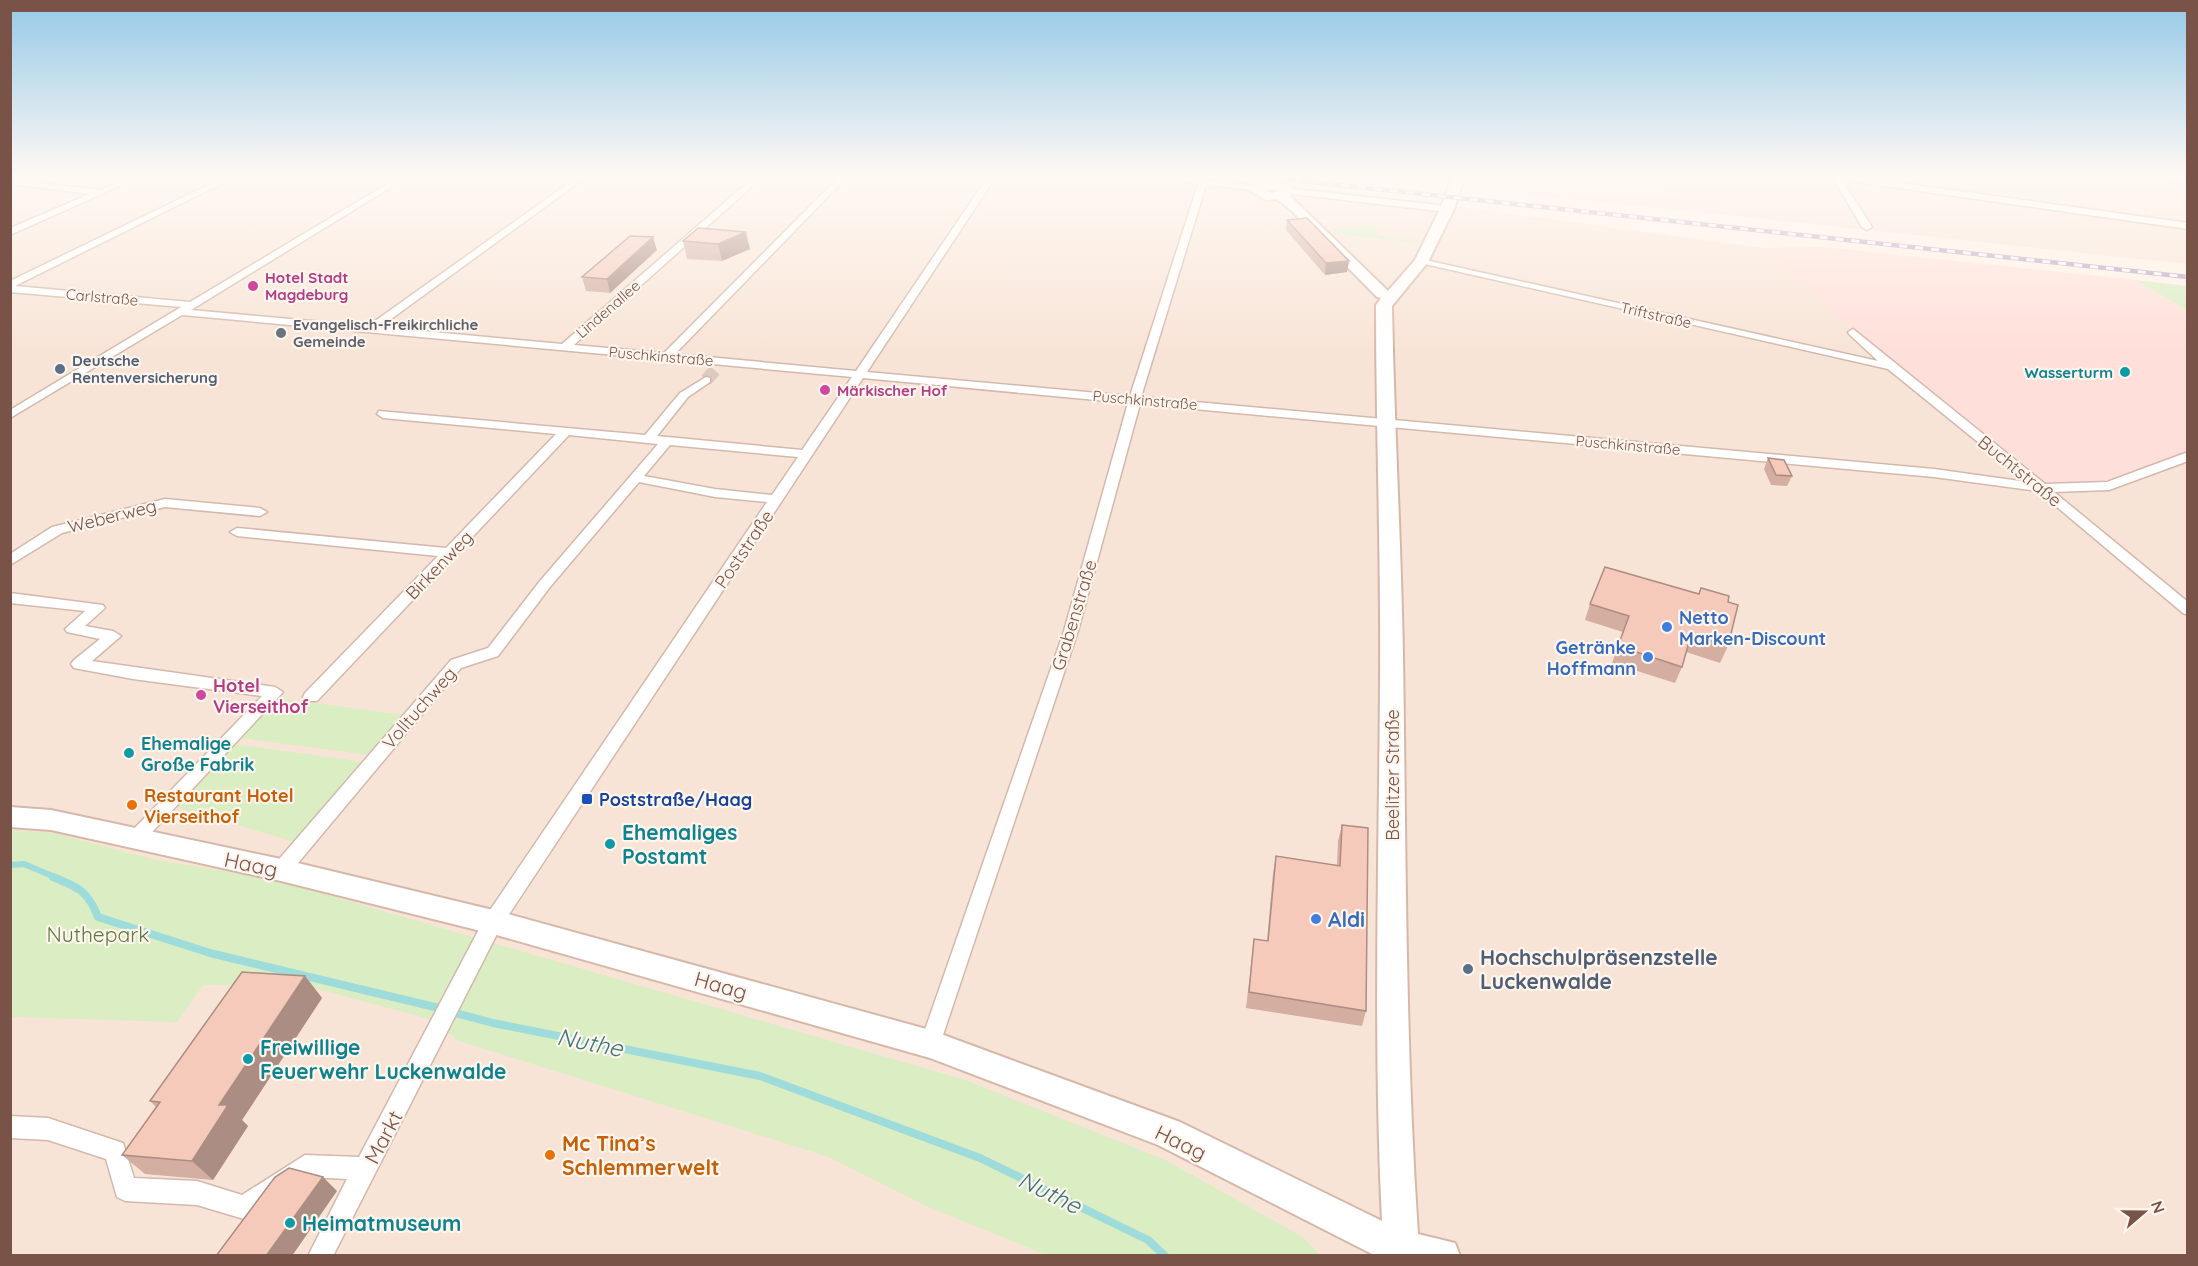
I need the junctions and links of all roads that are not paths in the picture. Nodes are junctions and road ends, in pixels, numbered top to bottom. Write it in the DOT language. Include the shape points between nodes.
graph roads {
  1 [pos="116,234"];
  2 [pos="310,234"];
  3 [pos="503,234"];
  4 [pos="693,234"];
  5 [pos="787,234"];
  6 [pos="953,234"];
  7 [pos="1186,234"];
  8 [pos="1323,234"];
  9 [pos="1434,234"];
  10 [pos="1421,262"];
  11 [pos="10,287"];
  12 [pos="1390,296"];
  13 [pos="193,305"];
  14 [pos="180,312"];
  15 [pos="369,330"];
  16 [pos="1852,332"];
  17 [pos="564,348"];
  18 [pos="666,357"];
  19 [pos="1892,368"];
  20 [pos="860,373"];
  21 [pos="706,381"];
  22 [pos="1135,399"];
  23 [pos="383,414"];
  24 [pos="10,415"];
  25 [pos="1385,423"];
  26 [pos="566,431"];
  27 [pos="648,439"];
  28 [pos="667,441"];
  29 [pos="807,454"];
  30 [pos="2187,456"];
  31 [pos="636,478"];
  32 [pos="2042,488"];
  33 [pos="777,500"];
  34 [pos="260,512"];
  35 [pos="237,532"];
  36 [pos="450,553"];
  37 [pos="10,561"];
  38 [pos="10,598"];
  39 [pos="2187,610"];
  40 [pos="311,697"];
  41 [pos="10,817"];
  42 [pos="134,840"];
  43 [pos="281,870"];
  44 [pos="493,922"];
  45 [pos="930,1044"];
  46 [pos="10,1127"];
  47 [pos="366,1169"];
  48 [pos="1402,1252"];
  49 [pos="321,1256"];
  50 [pos="1442,1256"];
  1 -- 11 [label="street"];
  2 -- 13 [label="street"];
  3 -- 15 [label="street"];
  4 -- 17 [label="street, Lindenallee"];
  5 -- 18 [label="street"];
  6 -- 20 [label="street, Poststraße"];
  7 -- 22 [label="street, Grabenstraße"];
  8 -- 12 [label="main road" via="1382,294"];
  9 -- 10 [label="main road"];
  10 -- 12 [label="main road"];
  10 -- 19 [label="street, Triftstraße"];
  11 -- 13 [label="street, Carlstraße"];
  12 -- 25 [label="main road, Beelitzer Straße" via="1384,305"];
  13 -- 14 [label="street"];
  14 -- 15 [label="street, Puschkinstraße"];
  14 -- 24 [label="street"];
  15 -- 17 [label="street, Puschkinstraße"];
  16 -- 19 [label="street, Buchtstraße"];
  17 -- 18 [label="street, Puschkinstraße"];
  18 -- 20 [label="street, Puschkinstraße" via="718,365"];
  19 -- 32 [label="street, Buchtstraße"];
  20 -- 22 [label="street, Puschkinstraße"];
  20 -- 29 [label="street, Poststraße"];
  21 -- 27 [label="street" via="684,395"];
  22 -- 25 [label="street, Puschkinstraße"];
  22 -- 45 [label="street, Grabenstraße" via="1071,631"];
  23 -- 26 [label="street"];
  25 -- 32 [label="street, Puschkinstraße" via="1922,472"];
  25 -- 48 [label="main road, Beelitzer Straße" via="1391,562 1394,1123"];
  26 -- 27 [label="street"];
  26 -- 36 [label="street, Birkenweg"];
  27 -- 28 [label="street"];
  28 -- 29 [label="street"];
  28 -- 31 [label="street, Volltuchweg"];
  29 -- 33 [label="street, Poststraße"];
  30 -- 32 [label="street, Puschkinstraße" via="2109,486"];
  31 -- 33 [label="street" via="715,494"];
  31 -- 43 [label="street, Volltuchweg" via="545,584 493,652 456,664"];
  32 -- 39 [label="street, Buchtstraße"];
  33 -- 44 [label="street, Poststraße"];
  34 -- 37 [label="street, Weberweg" via="165,503 57,530"];
  35 -- 36 [label="street"];
  36 -- 40 [label="street, Birkenweg"];
  38 -- 42 [label="street" via="98,608 72,629 113,636 79,664 275,692"];
  41 -- 42 [label="main road, Haag" via="51,820"];
  42 -- 43 [label="main road, Haag"];
  43 -- 44 [label="main road, Haag"];
  44 -- 45 [label="main road, Haag"];
  44 -- 47 [label="street, Markt"];
  45 -- 48 [label="main road, Haag" via="1168,1133"];
  46 -- 47 [label="street" via="48,1129 115,1151 125,1189 197,1193 244,1206 305,1167"];
  47 -- 49 [label="street, Markt"];
  48 -- 50 [label="main road, Haag"];
}
